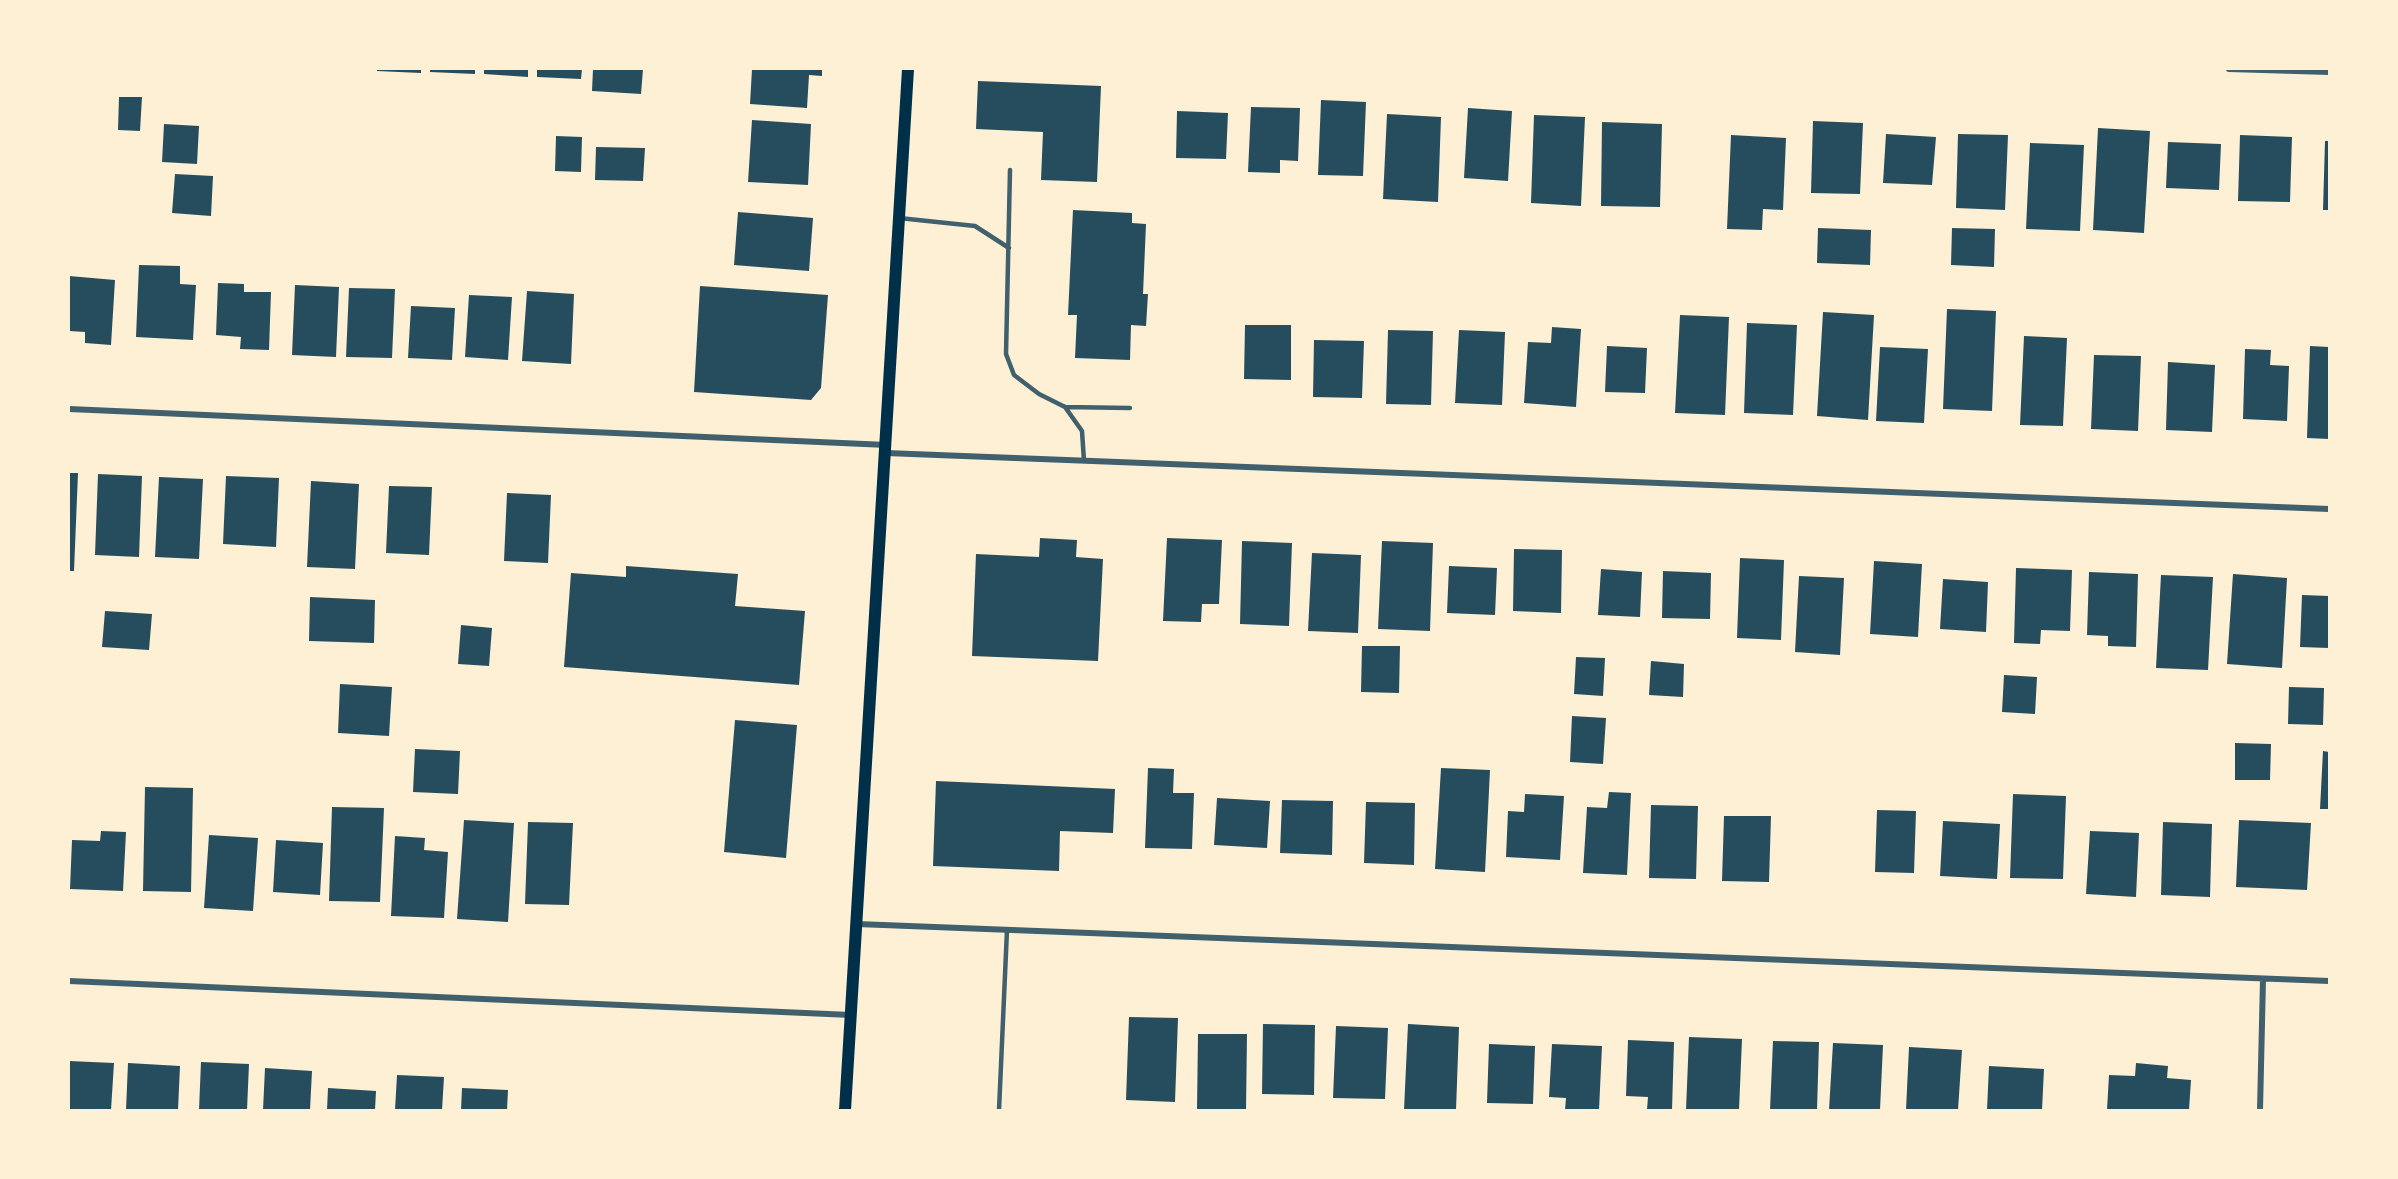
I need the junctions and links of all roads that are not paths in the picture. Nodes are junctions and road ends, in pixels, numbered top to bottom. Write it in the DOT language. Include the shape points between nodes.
graph roads {
  1 [pos="908,69"];
  2 [pos="2229,69"];
  3 [pos="2329,72"];
  4 [pos="1010,170"];
  5 [pos="899,218"];
  6 [pos="1009,248"];
  7 [pos="1065,406"];
  8 [pos="1130,408"];
  9 [pos="69,409"];
  10 [pos="887,449"];
  11 [pos="1084,461"];
  12 [pos="2329,509"];
  13 [pos="857,924"];
  14 [pos="1007,930"];
  15 [pos="2263,979"];
  16 [pos="69,981"];
  17 [pos="2329,981"];
  18 [pos="851,1015"];
  19 [pos="845,1110"];
  20 [pos="999,1110"];
  21 [pos="2260,1110"];
  1 -- 5 [label="main road"];
  2 -- 3 [label="street"];
  4 -- 6 [label="lane"];
  5 -- 6 [label="lane" via="975,226"];
  5 -- 10 [label="main road"];
  6 -- 7 [label="lane" via="1006,354 1014,375"];
  7 -- 8 [label="lane"];
  7 -- 11 [label="lane" via="1082,431"];
  9 -- 10 [label="street"];
  10 -- 11 [label="street"];
  10 -- 13 [label="main road"];
  11 -- 12 [label="street"];
  13 -- 14 [label="street"];
  13 -- 18 [label="main road"];
  14 -- 15 [label="street"];
  14 -- 20 [label="lane"];
  15 -- 17 [label="street"];
  15 -- 21 [label="street"];
  16 -- 18 [label="street"];
  18 -- 19 [label="main road"];
}
